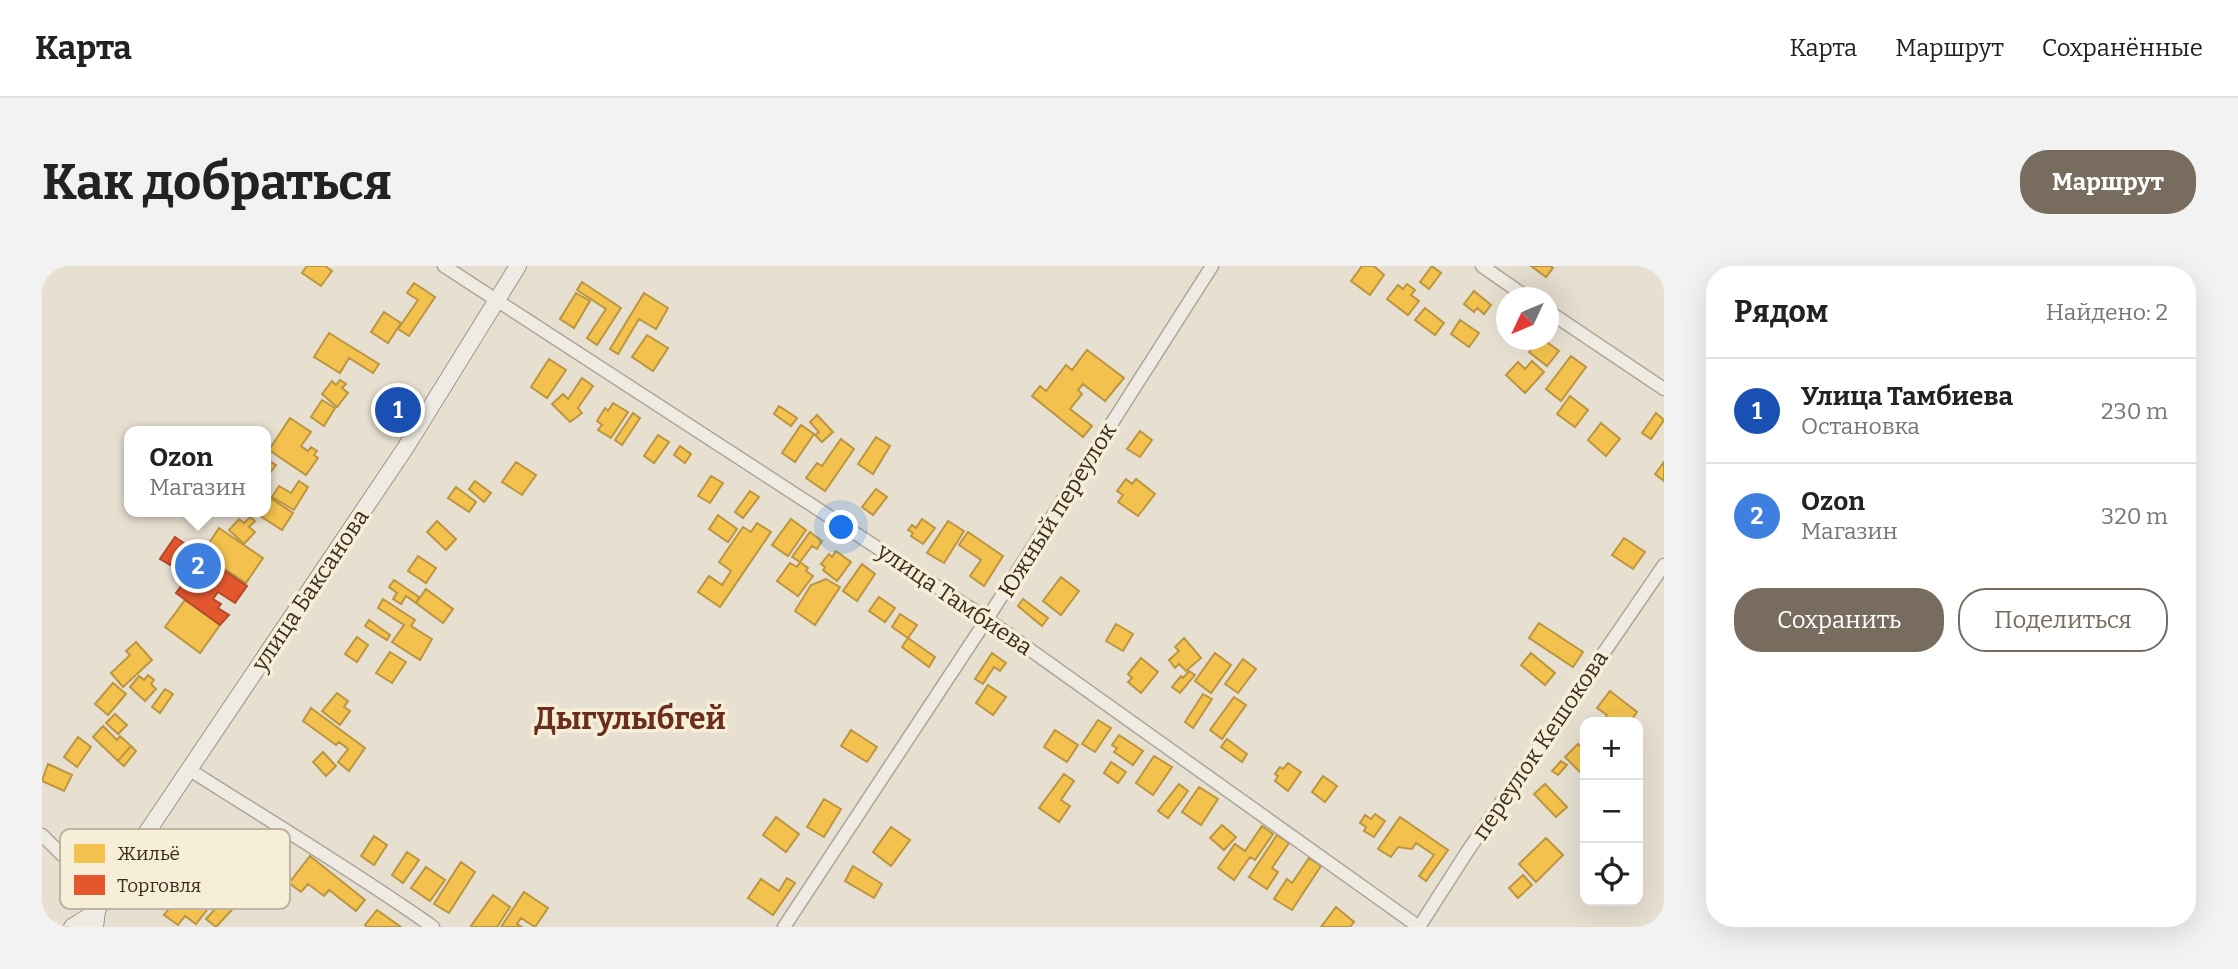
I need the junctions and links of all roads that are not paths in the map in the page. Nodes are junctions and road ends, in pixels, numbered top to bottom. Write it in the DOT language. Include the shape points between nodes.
graph roads {
  1 [pos="444,266"];
  2 [pos="518,266"];
  3 [pos="1212,266"];
  4 [pos="1482,266"];
  5 [pos="1512,287"];
  6 [pos="498,300"];
  7 [pos="1559,318"];
  8 [pos="1664,389"];
  9 [pos="1664,565"];
  10 [pos="987,619"];
  11 [pos="190,770"];
  12 [pos="152,829"];
  13 [pos="284,829"];
  14 [pos="290,832"];
  15 [pos="42,835"];
  16 [pos="60,859"];
  17 [pos="99,911"];
  18 [pos="72,927"];
  19 [pos="433,927"];
  20 [pos="784,927"];
  21 [pos="1419,927"];
  1 -- 6 [label="street, улица Тамбиева"];
  2 -- 6 [label="main road, улица Баксанова"];
  3 -- 10 [label="street, Южный переулок"];
  4 -- 5 [label="street"];
  6 -- 10 [label="street, улица Тамбиева"];
  6 -- 11 [label="main road, улица Баксанова" via="406,447"];
  7 -- 8 [label="street"];
  9 -- 21 [label="street, переулок Кешокова"];
  10 -- 20 [label="street, Южный переулок"];
  10 -- 21 [label="street, улица Тамбиева"];
  11 -- 12 [label="main road, улица Баксанова"];
  11 -- 13 [label="street"];
  14 -- 19 [label="street"];
  15 -- 16 [label="street"];
  17 -- 18 [label="main road, улица Баксанова"];
}
